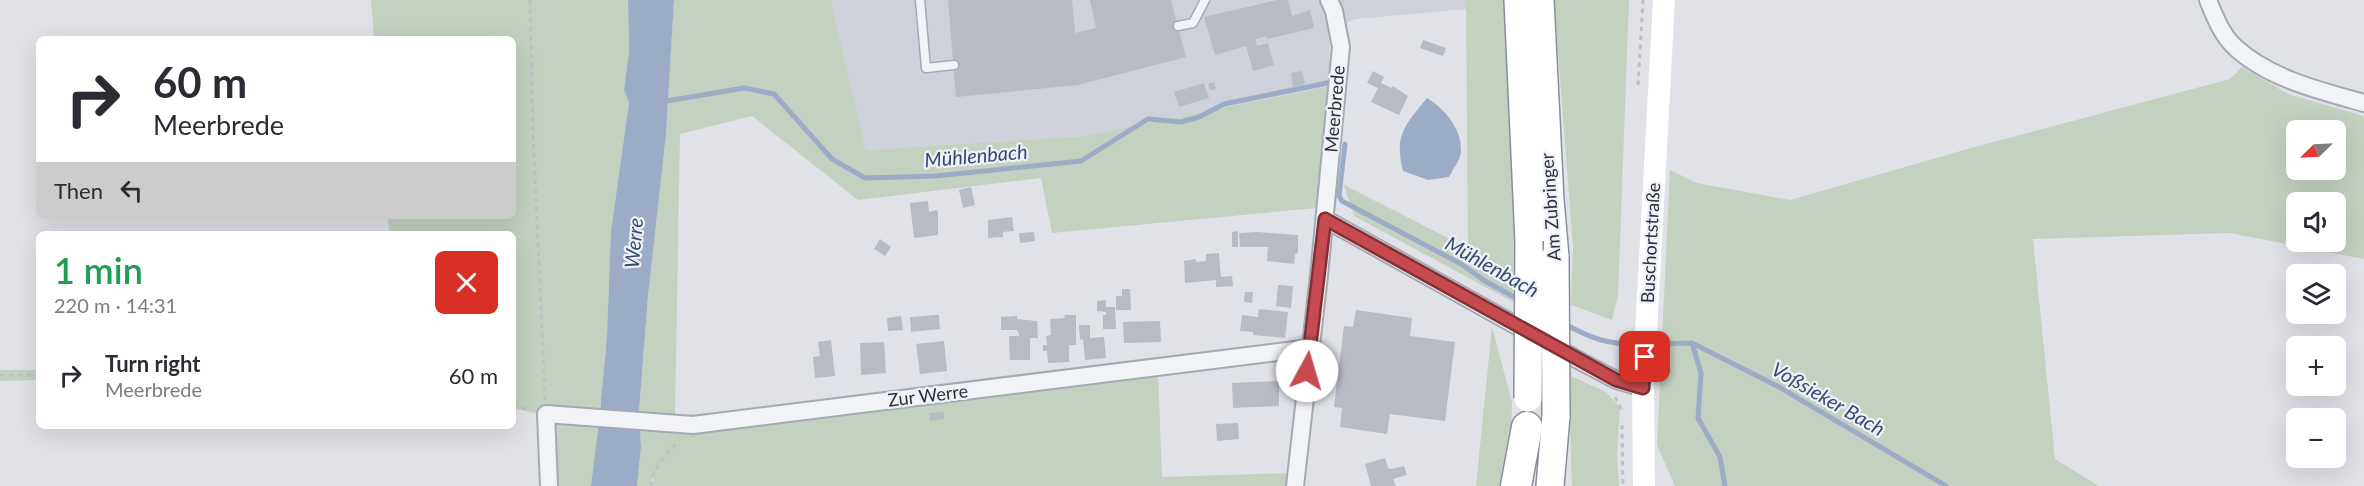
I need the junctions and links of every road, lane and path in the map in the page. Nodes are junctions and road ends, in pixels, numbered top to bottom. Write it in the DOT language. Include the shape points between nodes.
graph roads {
  1 [pos="530,0"];
  2 [pos="920,0"];
  3 [pos="1206,0"];
  4 [pos="1329,0"];
  5 [pos="1518,0"];
  6 [pos="1540,0"];
  7 [pos="1664,0"];
  8 [pos="2208,0"];
  9 [pos="1178,26"];
  10 [pos="954,65"];
  11 [pos="2364,104"];
  12 [pos="1325,219"];
  13 [pos="1310,348"];
  14 [pos="0,375"];
  15 [pos="36,375"];
  16 [pos="1616,380"];
  17 [pos="1643,388"];
  18 [pos="1527,412"];
  19 [pos="1623,412"];
  20 [pos="546,414"];
  21 [pos="1623,424"];
  22 [pos="693,425"];
  23 [pos="549,486"];
  24 [pos="651,486"];
  25 [pos="1295,486"];
  26 [pos="1516,486"];
  27 [pos="1524,486"];
  28 [pos="1550,486"];
  29 [pos="1623,486"];
  30 [pos="1644,486"];
  1 -- 20 [label="path"];
  2 -- 10 [label="lane" via="926,68"];
  3 -- 9 [label="lane" via="1193,23"];
  4 -- 12 [label="street, Meerbrede" via="1341,47"];
  5 -- 18 [label="highway, Am Zubringer, bridge" via="1529,241"];
  6 -- 28 [label="highway, Am Zubringer, bridge" via="1555,257 1556,416"];
  7 -- 17 [label="main road, Buschortstraße"];
  8 -- 11 [label="street" via="2217,23 2234,47 2260,66 2316,90"];
  12 -- 13 [label="street, Meerbrede"];
  12 -- 16 [label="street"];
  13 -- 22 [label="street, Zur Werre"];
  13 -- 25 [label="street, Meerbrede"];
  14 -- 15 [label="path"];
  16 -- 17 [label="street"];
  16 -- 19 [label="path" via="1614,396"];
  17 -- 30 [label="main road, Buschortstraße"];
  18 -- 26 [label="highway"];
  18 -- 27 [label="highway, Am Zubringer"];
  20 -- 22 [label="street, Zur Werre"];
  20 -- 23 [label="street"];
  21 -- 29 [label="path"];
  22 -- 24 [label="path" via="663,458 651,478"];
}
